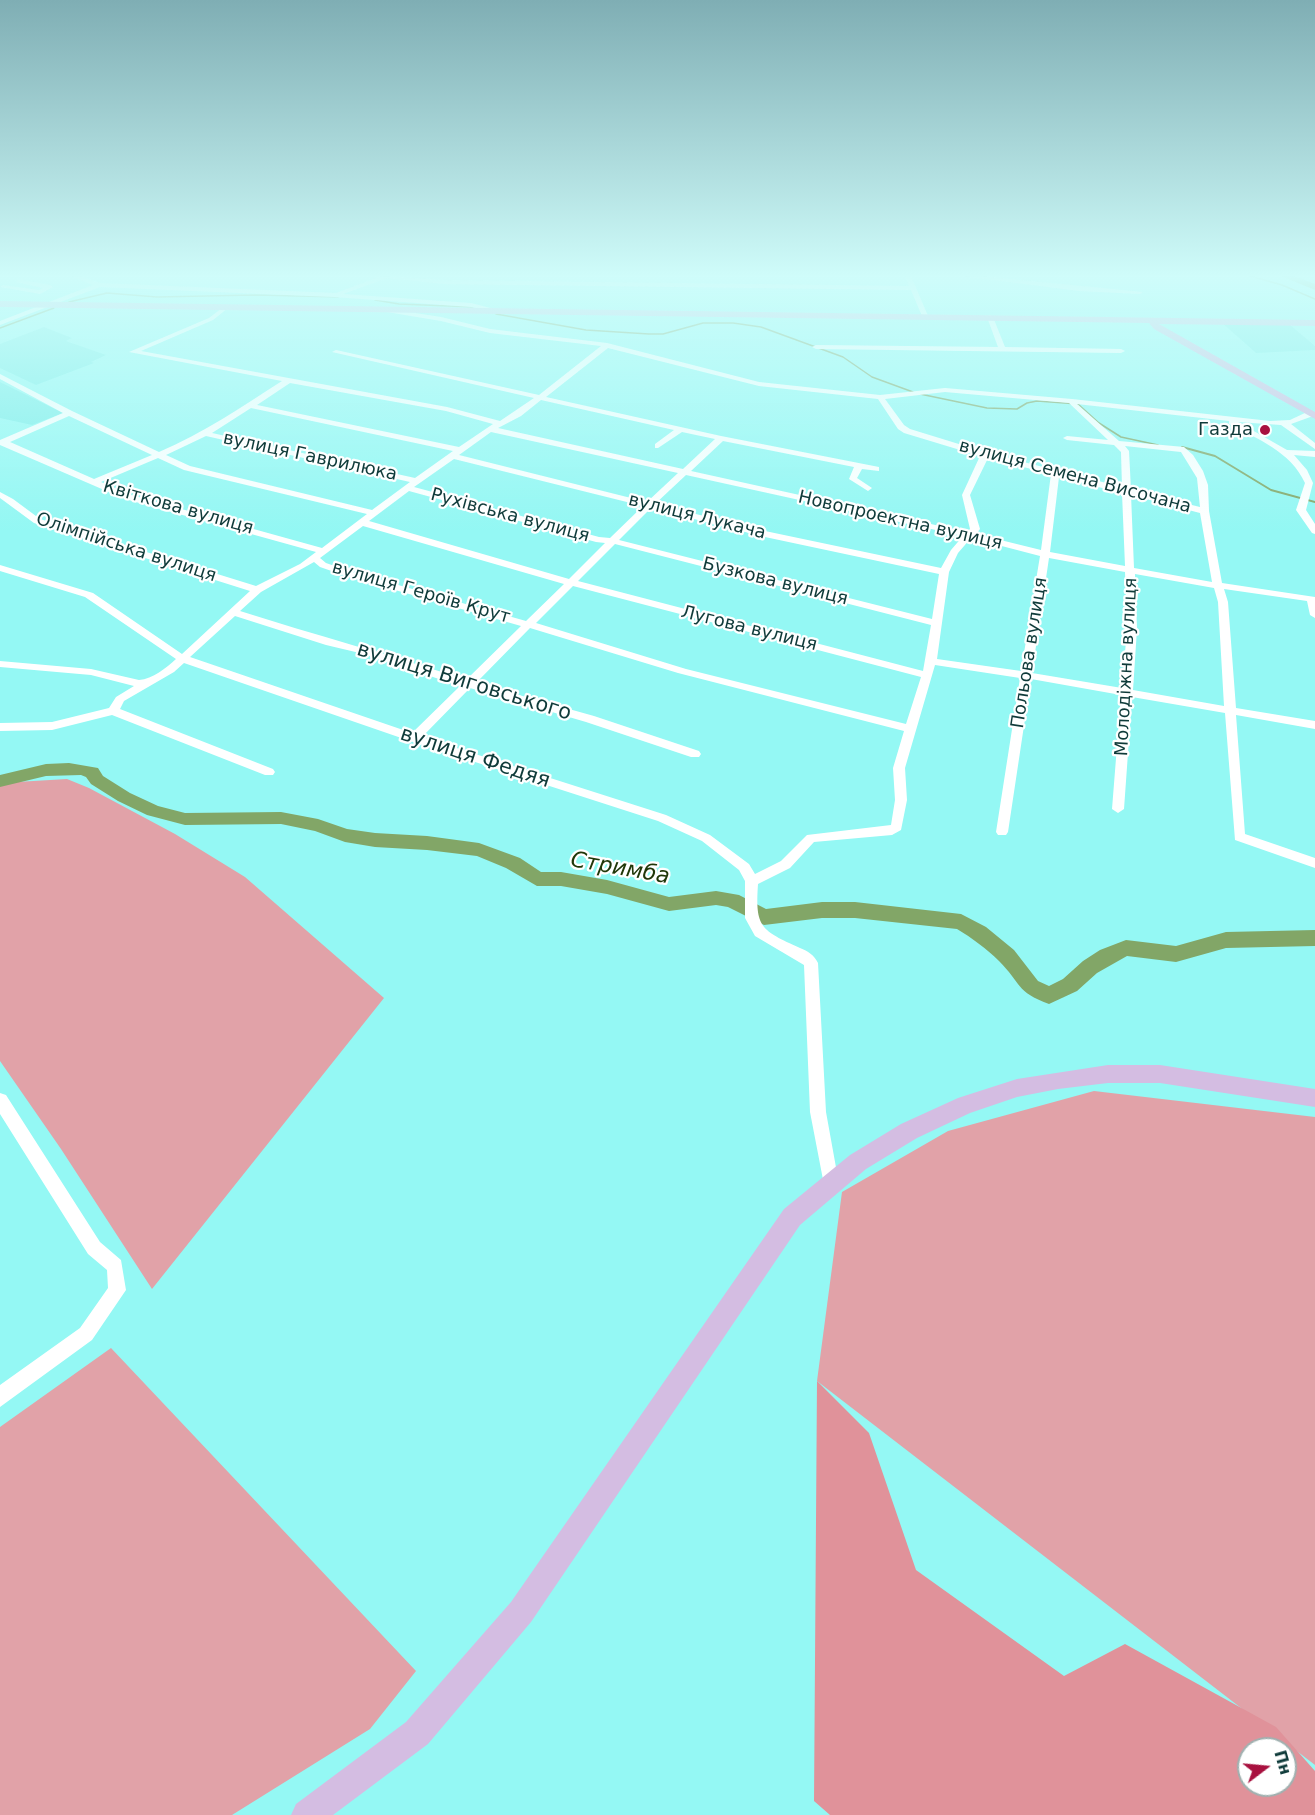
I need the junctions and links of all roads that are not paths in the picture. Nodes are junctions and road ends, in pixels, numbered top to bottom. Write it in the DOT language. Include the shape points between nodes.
graph roads {
  1 [pos="181,361"];
  2 [pos="377,361"];
  3 [pos="587,361"];
  4 [pos="668,361"];
  5 [pos="1218,361"];
  6 [pos="0,376"];
  7 [pos="289,380"];
  8 [pos="542,396"];
  9 [pos="880,397"];
  10 [pos="1073,403"];
  11 [pos="249,405"];
  12 [pos="69,413"];
  13 [pos="1313,415"];
  14 [pos="1228,420"];
  15 [pos="1284,423"];
  16 [pos="495,426"];
  17 [pos="680,429"];
  18 [pos="203,433"];
  19 [pos="1299,434"];
  20 [pos="721,438"];
  21 [pos="1067,438"];
  22 [pos="2,443"];
  23 [pos="1117,443"];
  24 [pos="658,446"];
  25 [pos="1315,447"];
  26 [pos="1284,452"];
  27 [pos="158,453"];
  28 [pos="456,453"];
  29 [pos="1315,454"];
  30 [pos="985,455"];
  31 [pos="860,465"];
  32 [pos="876,469"];
  33 [pos="684,473"];
  34 [pos="1055,473"];
  35 [pos="417,481"];
  36 [pos="91,483"];
  37 [pos="408,488"];
  38 [pos="868,488"];
  39 [pos="1127,491"];
  40 [pos="0,495"];
  41 [pos="650,506"];
  42 [pos="1204,511"];
  43 [pos="373,513"];
  44 [pos="361,522"];
  45 [pos="1315,531"];
  46 [pos="969,535"];
  47 [pos="613,541"];
  48 [pos="319,554"];
  49 [pos="1045,554"];
  50 [pos="0,568"];
  51 [pos="1132,571"];
  52 [pos="944,572"];
  53 [pos="14,573"];
  54 [pos="0,581"];
  55 [pos="572,583"];
  56 [pos="1218,586"];
  57 [pos="257,590"];
  58 [pos="232,612"];
  59 [pos="1315,615"];
  60 [pos="937,622"];
  61 [pos="529,625"];
  62 [pos="181,658"];
  63 [pos="931,661"];
  64 [pos="0,664"];
  65 [pos="927,675"];
  66 [pos="1026,675"];
  67 [pos="150,683"];
  68 [pos="467,684"];
  69 [pos="1128,694"];
  70 [pos="113,711"];
  71 [pos="1229,711"];
  72 [pos="1315,725"];
  73 [pos="0,726"];
  74 [pos="910,729"];
  75 [pos="414,738"];
  76 [pos="695,754"];
  77 [pos="268,772"];
  78 [pos="1119,809"];
  79 [pos="1002,832"];
  80 [pos="1315,863"];
  81 [pos="752,881"];
  82 [pos="1315,1098"];
  83 [pos="0,1100"];
  84 [pos="831,1184"];
  85 [pos="0,1397"];
  86 [pos="307,1815"];
  1 -- 7 [label="street, Новопроектна вулиця"];
  2 -- 8 [label="street"];
  3 -- 8 [label="street"];
  4 -- 9 [label="street" via="759,384"];
  5 -- 13 [label="main road"];
  6 -- 12 [label="street"];
  7 -- 11 [label="street"];
  7 -- 16 [label="street, Новопроектна вулиця" via="447,409"];
  8 -- 16 [label="street"];
  8 -- 17 [label="street"];
  9 -- 10 [label="street" via="945,390"];
  9 -- 30 [label="street, вулиця Семена Височана" via="907,431"];
  10 -- 14 [label="street"];
  10 -- 23 [label="street"];
  11 -- 18 [label="street"];
  11 -- 28 [label="street, вулиця Лукача"];
  12 -- 22 [label="street"];
  12 -- 27 [label="street"];
  13 -- 15 [label="street"];
  14 -- 15 [label="street"];
  14 -- 26 [label="street"];
  15 -- 19 [label="street"];
  16 -- 28 [label="street"];
  16 -- 33 [label="street, Новопроектна вулиця"];
  17 -- 20 [label="street"];
  17 -- 24 [label="street"];
  18 -- 27 [label="street"];
  18 -- 35 [label="street, вулиця Гаврилюка"];
  19 -- 25 [label="street"];
  19 -- 26 [label="street"];
  20 -- 31 [label="street"];
  20 -- 33 [label="street"];
  21 -- 23 [label="street"];
  22 -- 36 [label="street, Квіткова вулиця"];
  23 -- 39 [label="street, Молодіжна вулиця" via="1125,451"];
  23 -- 42 [label="street" via="1184,450 1200,470 1205,484"];
  26 -- 29 [label="street"];
  26 -- 45 [label="street" via="1307,476 1309,483 1301,510"];
  27 -- 36 [label="street"];
  27 -- 43 [label="street" via="200,472"];
  28 -- 35 [label="street"];
  28 -- 41 [label="street, вулиця Лукача"];
  30 -- 34 [label="street, вулиця Семена Височана"];
  30 -- 46 [label="street" via="966,495 975,528"];
  31 -- 32 [label="street"];
  31 -- 38 [label="street" via="853,479"];
  33 -- 41 [label="street"];
  33 -- 46 [label="street, Новопроектна вулиця"];
  34 -- 39 [label="street, вулиця Семена Височана"];
  34 -- 49 [label="street, Польова вулиця"];
  35 -- 37 [label="street"];
  36 -- 48 [label="street, Квіткова вулиця"];
  37 -- 43 [label="street"];
  37 -- 47 [label="street, Рухівська вулиця"];
  39 -- 42 [label="street, вулиця Семена Височана"];
  39 -- 51 [label="street, Молодіжна вулиця"];
  40 -- 57 [label="street, Олімпійська вулиця" via="37,521"];
  41 -- 47 [label="street"];
  41 -- 52 [label="street, вулиця Лукача"];
  42 -- 56 [label="street, вулиця Семена Височана"];
  43 -- 44 [label="street"];
  44 -- 48 [label="street"];
  44 -- 55 [label="street, Лугова вулиця"];
  46 -- 49 [label="street, Новопроектна вулиця"];
  46 -- 52 [label="street"];
  47 -- 55 [label="street"];
  47 -- 60 [label="street, Бузкова вулиця"];
  48 -- 57 [label="street"];
  48 -- 61 [label="street, вулиця Героїв Крут" via="323,565 349,574"];
  49 -- 51 [label="street, Новопроектна вулиця"];
  49 -- 66 [label="street, Польова вулиця"];
  50 -- 53 [label="street, вулиця Федяя"];
  51 -- 56 [label="street, Новопроектна вулиця"];
  51 -- 69 [label="street, Молодіжна вулиця"];
  52 -- 60 [label="street"];
  53 -- 54 [label="street"];
  53 -- 62 [label="street, вулиця Федяя" via="88,595"];
  55 -- 61 [label="street"];
  55 -- 65 [label="street, Лугова вулиця"];
  56 -- 59 [label="street, Новопроектна вулиця" via="1312,599"];
  56 -- 71 [label="street, вулиця Семена Височана" via="1223,602"];
  57 -- 58 [label="street"];
  58 -- 62 [label="street"];
  58 -- 68 [label="street, вулиця Виговського"];
  60 -- 63 [label="street"];
  61 -- 68 [label="street"];
  61 -- 74 [label="street, вулиця Героїв Крут" via="716,681"];
  62 -- 67 [label="street"];
  62 -- 75 [label="street, вулиця Федяя"];
  63 -- 65 [label="street"];
  63 -- 66 [label="street"];
  64 -- 67 [label="street" via="109,675 133,685"];
  65 -- 74 [label="street"];
  66 -- 69 [label="street"];
  66 -- 79 [label="street, Польова вулиця"];
  67 -- 70 [label="street" via="120,699"];
  68 -- 75 [label="street"];
  68 -- 76 [label="street, вулиця Виговського"];
  69 -- 71 [label="street"];
  69 -- 78 [label="street, Молодіжна вулиця"];
  70 -- 73 [label="street" via="52,726"];
  70 -- 77 [label="street"];
  71 -- 72 [label="street"];
  71 -- 80 [label="street, вулиця Семена Височана" via="1239,837"];
  74 -- 81 [label="street" via="899,768 901,800 897,827 811,838 778,870"];
  75 -- 81 [label="street, вулиця Федяя" via="662,818 706,838 744,867"];
  81 -- 84 [label="street" via="750,909 755,929 806,956 811,963 819,1112"];
  82 -- 84 [label="main road" via="1160,1074 1108,1074 1058,1080 965,1105 909,1131 858,1162"];
  83 -- 85 [label="street" via="94,1248 115,1266 117,1290 87,1334"];
  84 -- 86 [label="main road" via="792,1216 521,1612 417,1733"];
}
